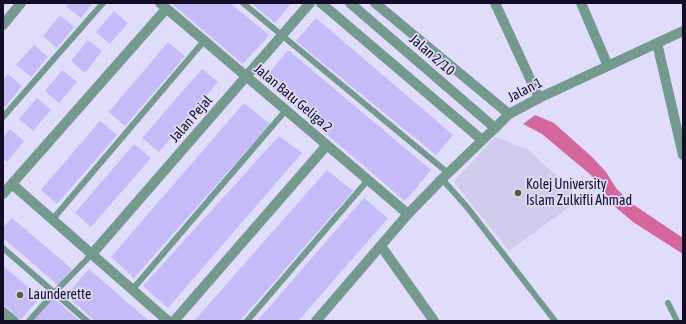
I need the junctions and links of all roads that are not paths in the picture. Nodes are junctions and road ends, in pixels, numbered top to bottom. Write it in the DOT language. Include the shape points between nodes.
graph roads {
  1 [pos="21,3"];
  2 [pos="103,3"];
  3 [pos="243,3"];
  4 [pos="310,3"];
  5 [pos="322,3"];
  6 [pos="350,3"];
  7 [pos="375,3"];
  8 [pos="495,3"];
  9 [pos="581,3"];
  10 [pos="163,6"];
  11 [pos="3,25"];
  12 [pos="683,31"];
  13 [pos="282,36"];
  14 [pos="204,41"];
  15 [pos="657,43"];
  16 [pos="608,66"];
  17 [pos="246,77"];
  18 [pos="539,98"];
  19 [pos="286,110"];
  20 [pos="509,114"];
  21 [pos="3,117"];
  22 [pos="495,128"];
  23 [pos="482,140"];
  24 [pos="327,145"];
  25 [pos="683,155"];
  26 [pos="445,176"];
  27 [pos="368,180"];
  28 [pos="12,184"];
  29 [pos="3,194"];
  30 [pos="408,214"];
  31 [pos="52,220"];
  32 [pos="381,246"];
  33 [pos="3,248"];
  34 [pos="92,254"];
  35 [pos="132,290"];
  36 [pos="54,292"];
  37 [pos="668,303"];
  38 [pos="3,312"];
  39 [pos="14,321"];
  40 [pos="29,321"];
  41 [pos="87,321"];
  42 [pos="168,321"];
  43 [pos="174,321"];
  44 [pos="247,321"];
  45 [pos="316,321"];
  46 [pos="434,321"];
  47 [pos="555,321"];
  48 [pos="677,321"];
  1 -- 11 [label="street"];
  2 -- 21 [label="lane"];
  3 -- 13 [label="lane"];
  4 -- 13 [label="street, Jalan Pejal"];
  5 -- 23 [label="street"];
  6 -- 22 [label="street, Jalan 2/10"];
  7 -- 20 [label="street, Jalan 2/10"];
  8 -- 18 [label="street"];
  9 -- 16 [label="street"];
  10 -- 14 [label="street, Jalan Batu Geliga 2"];
  10 -- 28 [label="street"];
  12 -- 15 [label="street, Jalan 1"];
  13 -- 17 [label="street, Jalan Pejal"];
  13 -- 26 [label="lane"];
  14 -- 17 [label="street, Jalan Batu Geliga 2"];
  14 -- 31 [label="lane"];
  15 -- 16 [label="street, Jalan 1"];
  15 -- 25 [label="street"];
  16 -- 18 [label="street, Jalan 1"];
  17 -- 19 [label="street, Jalan Batu Geliga 2"];
  17 -- 34 [label="street, Jalan Pejal"];
  18 -- 20 [label="street, Jalan 1"];
  19 -- 24 [label="street, Jalan Batu Geliga 2"];
  19 -- 35 [label="lane"];
  20 -- 22 [label="street, Jalan 1"];
  22 -- 23 [label="street, Jalan 1"];
  23 -- 26 [label="street, Jalan 1"];
  24 -- 27 [label="street, Jalan Batu Geliga 2"];
  24 -- 43 [label="street"];
  26 -- 30 [label="street, Jalan 1"];
  26 -- 47 [label="lane"];
  27 -- 30 [label="street, Jalan Batu Geliga 2"];
  27 -- 44 [label="lane"];
  28 -- 29 [label="street"];
  28 -- 31 [label="street"];
  30 -- 32 [label="street, Jalan 1"];
  31 -- 34 [label="street"];
  32 -- 45 [label="street, Jalan 1"];
  32 -- 46 [label="street"];
  33 -- 36 [label="lane"];
  34 -- 35 [label="street"];
  34 -- 36 [label="lane"];
  35 -- 42 [label="street"];
  36 -- 40 [label="lane"];
  36 -- 41 [label="lane"];
  37 -- 48 [label="lane"];
  38 -- 39 [label="street"];
}
